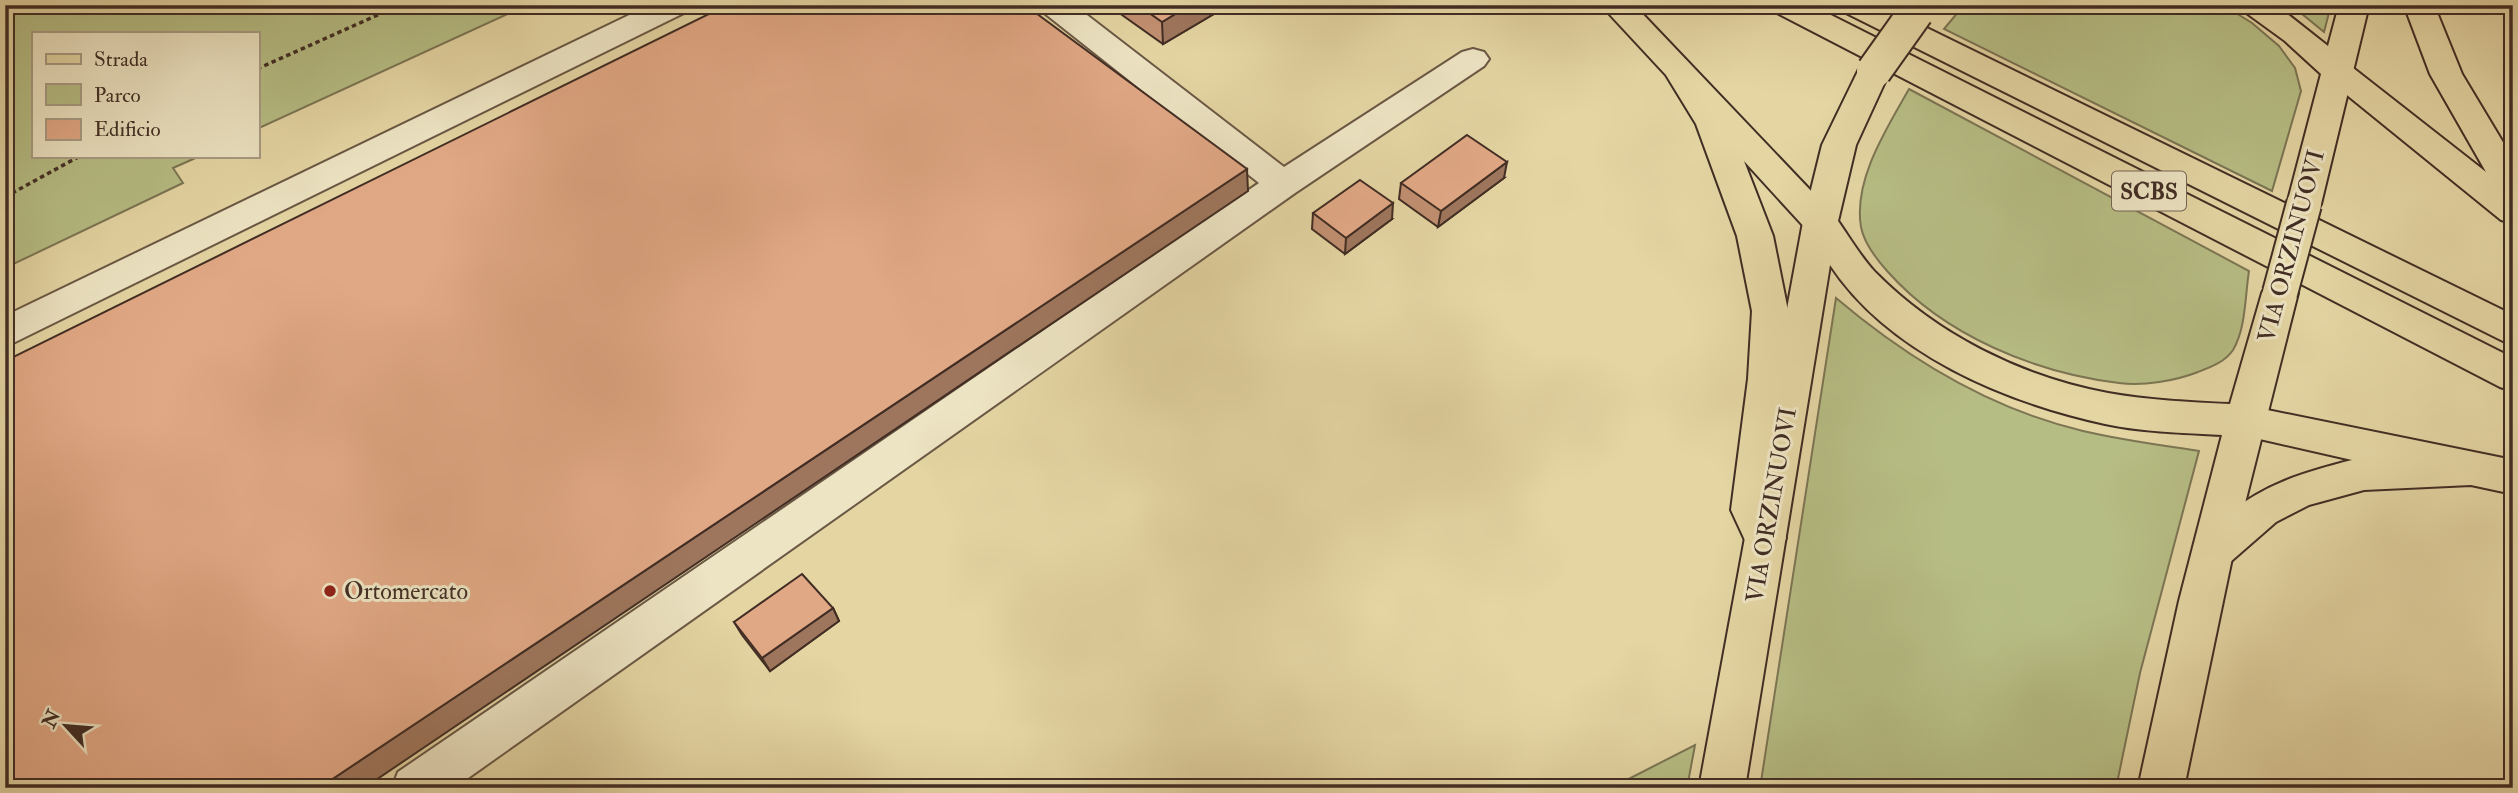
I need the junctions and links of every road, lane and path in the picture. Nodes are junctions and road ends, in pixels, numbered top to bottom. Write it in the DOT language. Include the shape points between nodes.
graph roads {
  1 [pos="400,5"];
  2 [pos="675,5"];
  3 [pos="1054,5"];
  4 [pos="1616,5"];
  5 [pos="1786,5"];
  6 [pos="1855,5"];
  7 [pos="2256,5"];
  8 [pos="2354,5"];
  9 [pos="2419,5"];
  10 [pos="1919,9"];
  11 [pos="1473,59"];
  12 [pos="259,68"];
  13 [pos="1678,68"];
  14 [pos="2337,71"];
  15 [pos="76,158"];
  16 [pos="1283,184"];
  17 [pos="2513,184"];
  18 [pos="5,197"];
  19 [pos="2513,211"];
  20 [pos="1820,222"];
  21 [pos="2513,332"];
  22 [pos="5,333"];
  23 [pos="2513,376"];
  24 [pos="2243,421"];
  25 [pos="2495,472"];
  26 [pos="1765,538"];
  27 [pos="2214,550"];
  28 [pos="415,788"];
  29 [pos="1722,788"];
  30 [pos="2161,788"];
  1 -- 12 [label="path"];
  2 -- 22 [label="lane"];
  3 -- 16 [label="lane"];
  4 -- 13 [label="main road"];
  5 -- 23 [label="main road, SCBS"];
  6 -- 21 [label="main road, SCBS"];
  7 -- 14 [label="main road"];
  8 -- 14 [label="main road, VIA ORZINUOVI"];
  9 -- 17 [label="main road" via="2460,99"];
  10 -- 20 [label="main road, VIA ORZINUOVI, bridge" via="1874,71 1839,145"];
  11 -- 16 [label="lane"];
  13 -- 20 [label="main road"];
  13 -- 26 [label="main road" via="1712,124 1738,186 1755,236 1770,311 1751,510"];
  14 -- 19 [label="main road"];
  14 -- 24 [label="main road, VIA ORZINUOVI, bridge"];
  15 -- 18 [label="path"];
  16 -- 28 [label="lane"];
  20 -- 24 [label="main road" via="1861,281 1900,317 1942,347 1994,374 2106,408"];
  20 -- 26 [label="main road, VIA ORZINUOVI"];
  24 -- 25 [label="main road"];
  24 -- 27 [label="main road, VIA ORZINUOVI"];
  25 -- 27 [label="main road" via="2364,473 2299,491 2262,510"];
  26 -- 29 [label="main road, VIA ORZINUOVI"];
  27 -- 30 [label="main road, VIA ORZINUOVI"];
}
